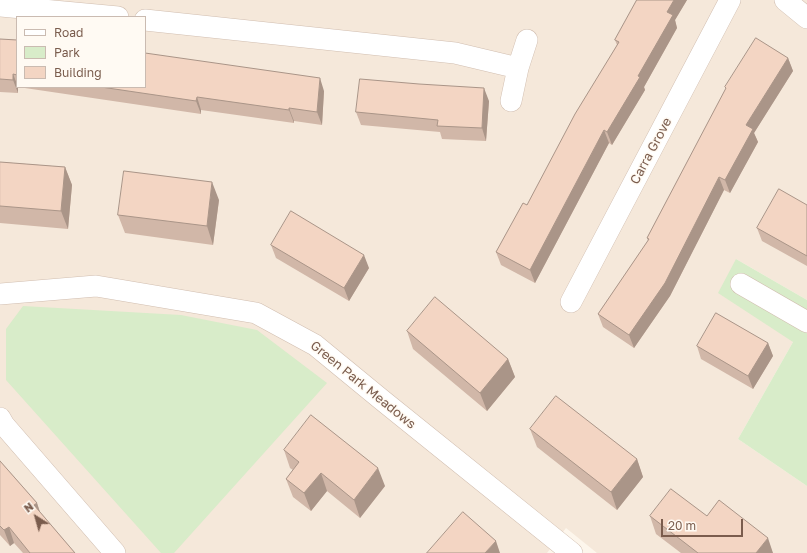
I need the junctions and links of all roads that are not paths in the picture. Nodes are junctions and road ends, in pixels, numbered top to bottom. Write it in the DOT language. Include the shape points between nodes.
graph roads {
  1 [pos="730,0"];
  2 [pos="784,0"];
  3 [pos="61,5"];
  4 [pos="0,6"];
  5 [pos="113,16"];
  6 [pos="807,18"];
  7 [pos="146,20"];
  8 [pos="527,40"];
  9 [pos="518,68"];
  10 [pos="511,101"];
  11 [pos="740,284"];
  12 [pos="0,294"];
  13 [pos="571,302"];
  14 [pos="807,322"];
  15 [pos="0,418"];
  16 [pos="115,553"];
  17 [pos="572,553"];
  1 -- 13 [label="street, Carra Grove"];
  2 -- 6 [label="street"];
  3 -- 4 [label="street"];
  3 -- 5 [label="street"];
  7 -- 9 [label="street" via="455,53"];
  8 -- 9 [label="street"];
  9 -- 10 [label="street"];
  11 -- 14 [label="street"];
  12 -- 17 [label="street, Green Park Meadows" via="96,286 256,313 315,345"];
  15 -- 16 [label="street"];
}
